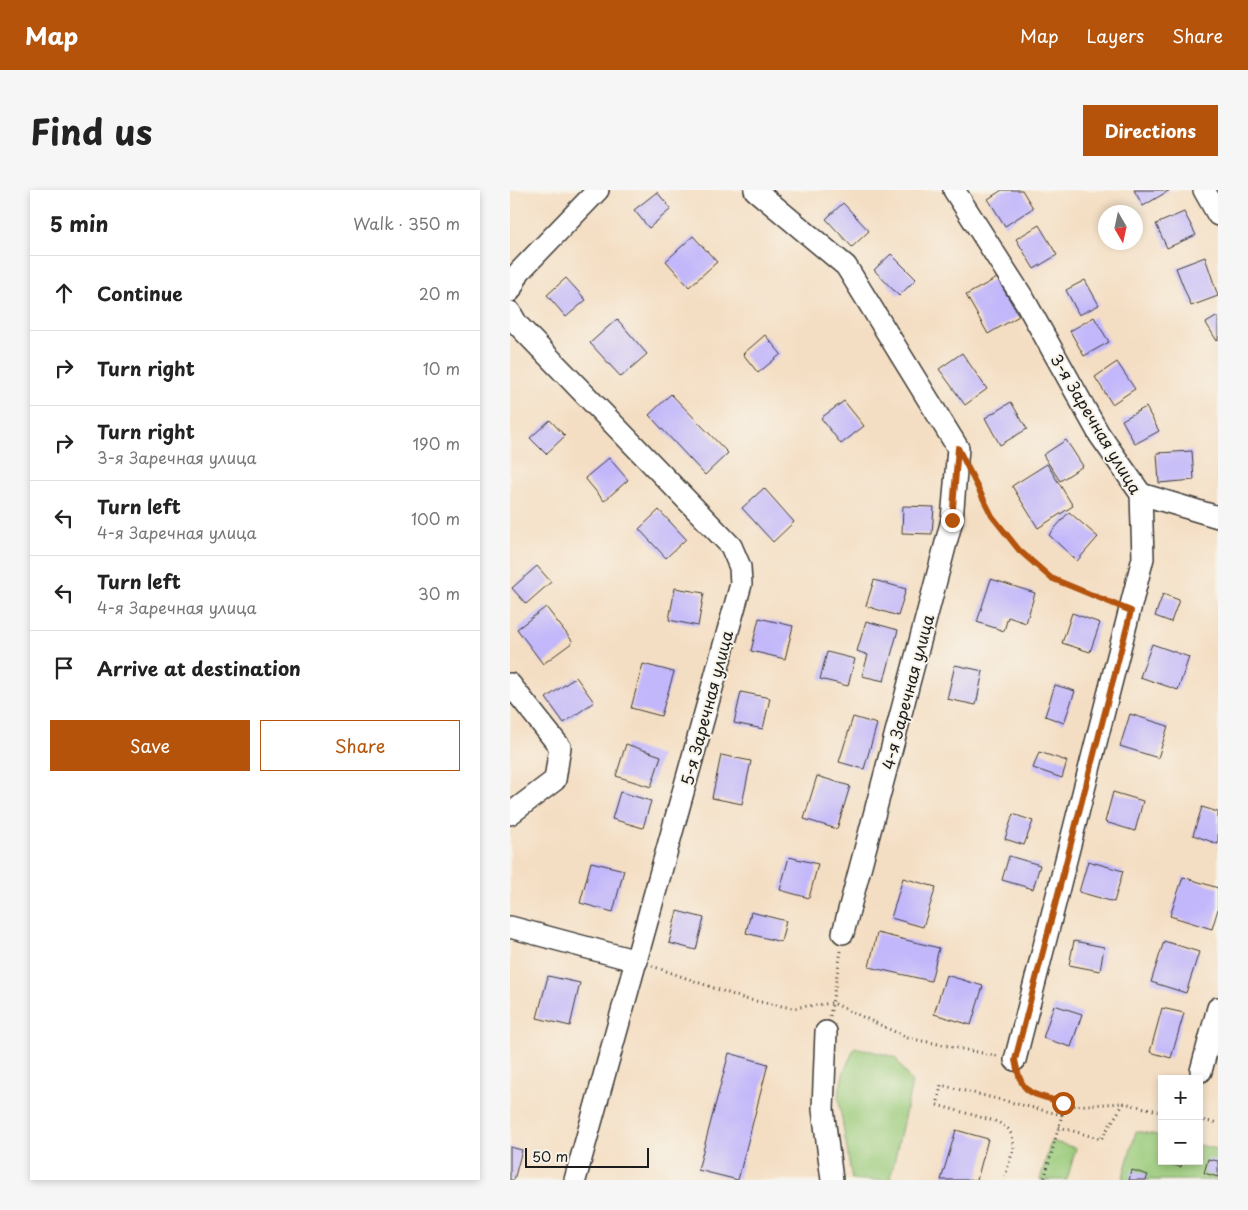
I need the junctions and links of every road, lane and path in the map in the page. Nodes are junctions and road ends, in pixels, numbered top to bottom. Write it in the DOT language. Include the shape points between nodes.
graph roads {
  1 [pos="598,190"];
  2 [pos="755,190"];
  3 [pos="954,190"];
  4 [pos="1204,190"];
  5 [pos="1218,215"];
  6 [pos="510,291"];
  7 [pos="510,312"];
  8 [pos="971,473"];
  9 [pos="1141,494"];
  10 [pos="1218,517"];
  11 [pos="1131,611"];
  12 [pos="510,684"];
  13 [pos="510,814"];
  14 [pos="510,927"];
  15 [pos="843,933"];
  16 [pos="637,961"];
  17 [pos="1218,1008"];
  18 [pos="826,1032"];
  19 [pos="1015,1060"];
  20 [pos="1201,1071"];
  21 [pos="1063,1103"];
  22 [pos="1124,1103"];
  23 [pos="1158,1111"];
  24 [pos="1062,1115"];
  25 [pos="1203,1121"];
  26 [pos="1218,1123"];
  27 [pos="1059,1127"];
  28 [pos="575,1180"];
  29 [pos="832,1180"];
  30 [pos="1004,1180"];
  31 [pos="1044,1180"];
  1 -- 6 [label="street" via="519,272"];
  2 -- 15 [label="street, 4-я Заречная улица" via="846,266 958,448 952,520"];
  3 -- 9 [label="street, 3-я Заречная улица" via="1025,302 1100,434"];
  4 -- 5 [label="street"];
  7 -- 16 [label="street, 5-я Заречная улица" via="517,324 731,546 740,567 741,584"];
  8 -- 11 [label="path" via="992,516 1019,550 1051,578"];
  9 -- 10 [label="street"];
  9 -- 11 [label="street, 3-я Заречная улица" via="1143,558"];
  11 -- 19 [label="street, 3-я Заречная улица"];
  12 -- 13 [label="street" via="560,747 555,780"];
  14 -- 16 [label="street"];
  15 -- 18 [label="path"];
  16 -- 28 [label="street, 5-я Заречная улица"];
  17 -- 20 [label="street"];
  18 -- 29 [label="street" via="823,1109"];
  19 -- 21 [label="path" via="1018,1077 1027,1091"];
  21 -- 22 [label="path" via="1070,1106"];
  21 -- 24 [label="path"];
  22 -- 23 [label="path"];
  22 -- 27 [label="path" via="1101,1138"];
  24 -- 27 [label="path"];
  24 -- 30 [label="path" via="941,1085 937,1103 998,1122 1012,1135 1014,1147"];
  25 -- 26 [label="path"];
  27 -- 31 [label="path"];
}
